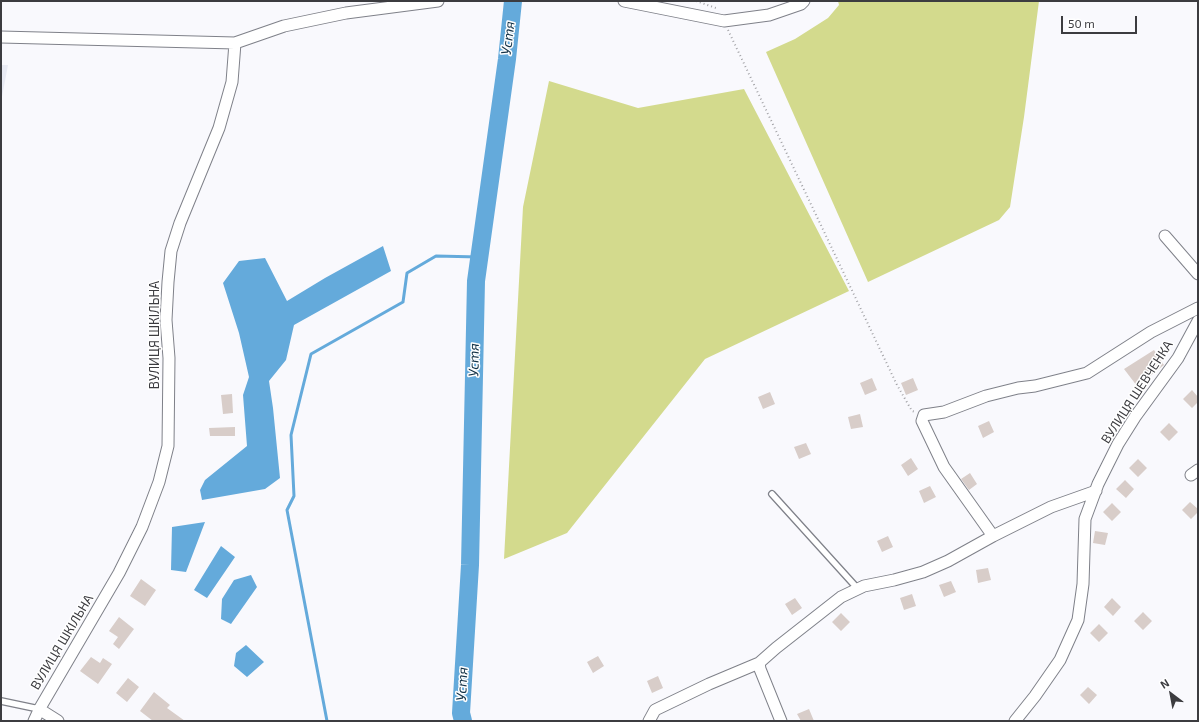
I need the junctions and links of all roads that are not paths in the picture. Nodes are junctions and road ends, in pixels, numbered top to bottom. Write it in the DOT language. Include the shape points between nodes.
graph roads {
  1 [pos="438,1"];
  2 [pos="624,1"];
  3 [pos="804,1"];
  4 [pos="1,37"];
  5 [pos="236,43"];
  6 [pos="1165,236"];
  7 [pos="1198,274"];
  8 [pos="1198,308"];
  9 [pos="1198,321"];
  10 [pos="1096,491"];
  11 [pos="772,494"];
  12 [pos="993,536"];
  13 [pos="858,590"];
  14 [pos="759,663"];
  15 [pos="1,702"];
  16 [pos="39,709"];
  17 [pos="34,721"];
  18 [pos="58,721"];
  19 [pos="649,721"];
  20 [pos="781,721"];
  21 [pos="1015,721"];
  1 -- 5 [label="street" via="346,13 284,26"];
  2 -- 3 [label="street" via="724,21 768,15"];
  4 -- 5 [label="street"];
  5 -- 16 [label="street, ВУЛИЦЯ ШКІЛЬНА" via="232,82 219,128 171,251 166,320 169,358 168,446 159,482 142,527 119,574"];
  6 -- 7 [label="street"];
  8 -- 12 [label="street" via="1151,332 1087,373 986,396 944,412 924,415 922,421 944,467"];
  9 -- 10 [label="street, ВУЛИЦЯ ШЕВЧЕНКА" via="1178,358 1118,444"];
  10 -- 12 [label="street" via="1051,507"];
  10 -- 21 [label="street, ВУЛИЦЯ ШЕВЧЕНКА" via="1085,519 1083,584 1078,620 1060,660"];
  11 -- 13 [label="lane"];
  12 -- 13 [label="street" via="923,572 864,586"];
  13 -- 14 [label="street" via="841,597"];
  14 -- 19 [label="street" via="655,710"];
  14 -- 20 [label="street"];
  15 -- 16 [label="lane"];
  16 -- 17 [label="street, ВУЛИЦЯ ШКІЛЬНА"];
  16 -- 18 [label="street"];
}
